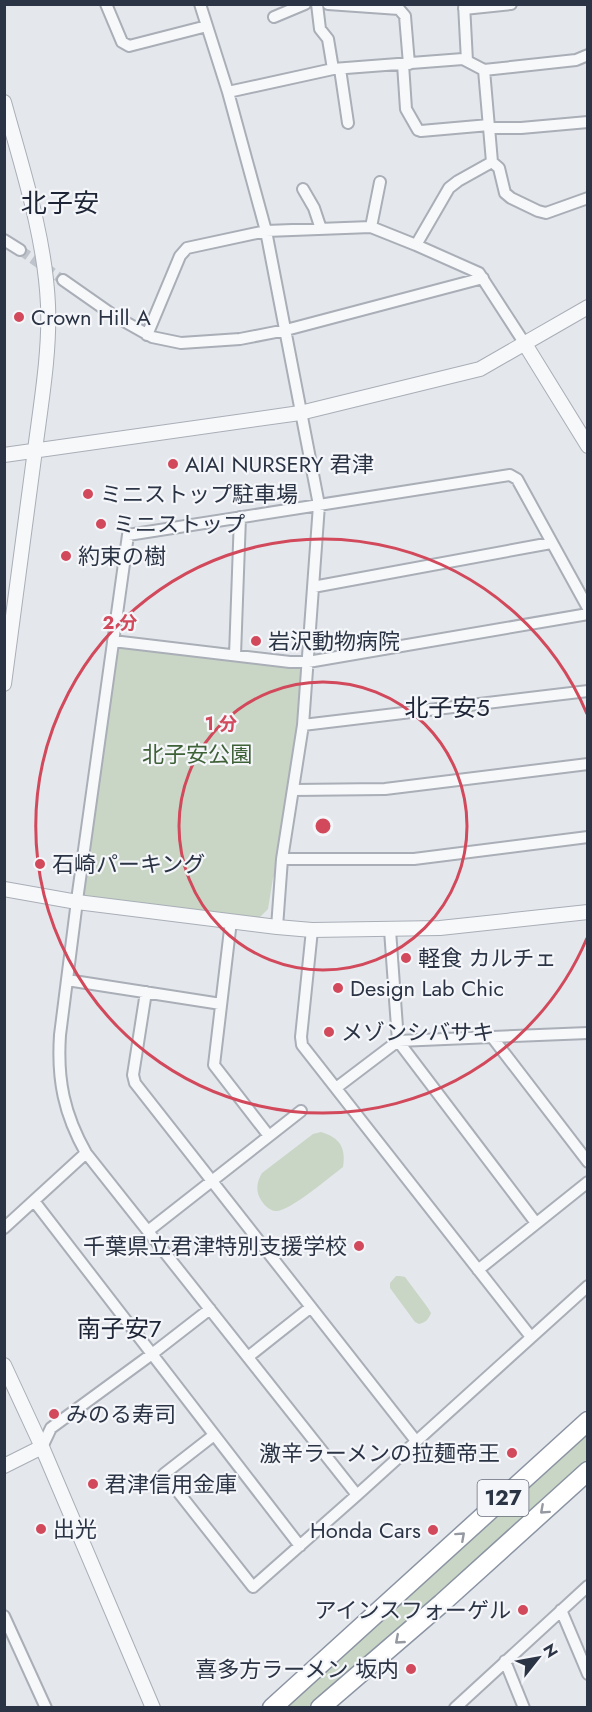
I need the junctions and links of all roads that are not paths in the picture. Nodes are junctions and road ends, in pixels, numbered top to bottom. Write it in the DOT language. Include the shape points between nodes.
graph roads {
  1 [pos="105,4"];
  2 [pos="200,4"];
  3 [pos="304,4"];
  4 [pos="317,4"];
  5 [pos="328,4"];
  6 [pos="511,4"];
  7 [pos="464,7"];
  8 [pos="274,17"];
  9 [pos="207,26"];
  10 [pos="588,55"];
  11 [pos="467,61"];
  12 [pos="406,64"];
  13 [pos="337,69"];
  14 [pos="484,69"];
  15 [pos="228,92"];
  16 [pos="4,102"];
  17 [pos="588,122"];
  18 [pos="348,123"];
  19 [pos="489,127"];
  20 [pos="492,162"];
  21 [pos="380,182"];
  22 [pos="303,189"];
  23 [pos="588,198"];
  24 [pos="371,227"];
  25 [pos="321,229"];
  26 [pos="266,231"];
  27 [pos="4,240"];
  28 [pos="416,245"];
  29 [pos="20,250"];
  30 [pos="483,278"];
  31 [pos="63,280"];
  32 [pos="588,307"];
  33 [pos="286,330"];
  34 [pos="147,334"];
  35 [pos="525,344"];
  36 [pos="300,413"];
  37 [pos="588,446"];
  38 [pos="34,451"];
  39 [pos="4,456"];
  40 [pos="319,505"];
  41 [pos="240,518"];
  42 [pos="551,543"];
  43 [pos="314,587"];
  44 [pos="588,608"];
  45 [pos="588,614"];
  46 [pos="113,640"];
  47 [pos="235,655"];
  48 [pos="308,662"];
  49 [pos="4,684"];
  50 [pos="588,691"];
  51 [pos="303,725"];
  52 [pos="588,764"];
  53 [pos="293,790"];
  54 [pos="588,837"];
  55 [pos="282,859"];
  56 [pos="4,889"];
  57 [pos="77,902"];
  58 [pos="588,912"];
  59 [pos="231,921"];
  60 [pos="277,927"];
  61 [pos="312,930"];
  62 [pos="390,930"];
  63 [pos="67,980"];
  64 [pos="146,992"];
  65 [pos="221,1004"];
  66 [pos="588,1032"];
  67 [pos="492,1037"];
  68 [pos="398,1041"];
  69 [pos="336,1088"];
  70 [pos="301,1111"];
  71 [pos="269,1136"];
  72 [pos="86,1153"];
  73 [pos="588,1162"];
  74 [pos="212,1180"];
  75 [pos="588,1182"];
  76 [pos="34,1201"];
  77 [pos="536,1223"];
  78 [pos="4,1228"];
  79 [pos="148,1231"];
  80 [pos="478,1270"];
  81 [pos="588,1286"];
  82 [pos="311,1307"];
  83 [pos="210,1309"];
  84 [pos="531,1337"];
  85 [pos="152,1354"];
  86 [pos="248,1357"];
  87 [pos="4,1365"];
  88 [pos="588,1421"];
  89 [pos="214,1435"];
  90 [pos="416,1441"];
  91 [pos="42,1448"];
  92 [pos="4,1466"];
  93 [pos="588,1471"];
  94 [pos="357,1495"];
  95 [pos="300,1546"];
  96 [pos="588,1586"];
  97 [pos="561,1610"];
  98 [pos="4,1616"];
  99 [pos="505,1662"];
  100 [pos="588,1674"];
  101 [pos="46,1707"];
  102 [pos="153,1707"];
  103 [pos="272,1707"];
  104 [pos="320,1707"];
  105 [pos="455,1707"];
  106 [pos="524,1707"];
  1 -- 9 [label="street" via="122,42 129,46"];
  2 -- 9 [label="street"];
  3 -- 8 [label="street"];
  4 -- 13 [label="street" via="320,29 328,39"];
  5 -- 12 [label="street" via="399,9 405,16"];
  6 -- 7 [label="street"];
  7 -- 11 [label="street"];
  9 -- 15 [label="street"];
  10 -- 14 [label="street" via="576,60"];
  11 -- 12 [label="street"];
  11 -- 14 [label="street"];
  12 -- 13 [label="street"];
  12 -- 19 [label="street" via="406,109 418,130"];
  13 -- 15 [label="street"];
  13 -- 18 [label="street"];
  14 -- 19 [label="street"];
  15 -- 26 [label="street"];
  16 -- 38 [label="street" via="34,213 46,281 48,334"];
  17 -- 19 [label="street"];
  19 -- 20 [label="street"];
  20 -- 23 [label="street" via="499,168 505,193 538,211 546,213"];
  20 -- 28 [label="street" via="449,188"];
  21 -- 24 [label="street"];
  22 -- 25 [label="street"];
  24 -- 25 [label="street"];
  24 -- 28 [label="street"];
  25 -- 26 [label="street"];
  26 -- 33 [label="street"];
  26 -- 34 [label="street" via="187,248"];
  27 -- 29 [label="street"];
  28 -- 30 [label="street"];
  30 -- 33 [label="street"];
  30 -- 35 [label="street"];
  31 -- 34 [label="street"];
  32 -- 35 [label="street"];
  33 -- 34 [label="street" via="240,339 181,343"];
  33 -- 36 [label="street"];
  35 -- 36 [label="street" via="480,369"];
  35 -- 37 [label="street"];
  36 -- 38 [label="street"];
  36 -- 40 [label="street"];
  38 -- 39 [label="street"];
  38 -- 49 [label="street"];
  40 -- 41 [label="street"];
  40 -- 42 [label="street" via="510,475 517,479"];
  40 -- 43 [label="street"];
  41 -- 46 [label="street" via="128,535"];
  41 -- 47 [label="street"];
  42 -- 43 [label="street"];
  42 -- 44 [label="street"];
  43 -- 48 [label="street"];
  45 -- 48 [label="street"];
  46 -- 47 [label="street"];
  46 -- 57 [label="street"];
  47 -- 48 [label="street"];
  48 -- 51 [label="street"];
  50 -- 51 [label="street"];
  51 -- 53 [label="street"];
  52 -- 53 [label="street" via="385,789"];
  53 -- 55 [label="street"];
  54 -- 55 [label="street" via="414,859"];
  55 -- 60 [label="street"];
  56 -- 57 [label="street"];
  57 -- 59 [label="street"];
  57 -- 63 [label="street"];
  58 -- 62 [label="street"];
  59 -- 60 [label="street"];
  59 -- 65 [label="street"];
  60 -- 61 [label="street"];
  61 -- 62 [label="street"];
  61 -- 69 [label="street" via="302,1045"];
  62 -- 68 [label="street"];
  63 -- 64 [label="street"];
  63 -- 72 [label="street" via="59,1057 61,1083 68,1114"];
  64 -- 65 [label="street"];
  64 -- 74 [label="street" via="135,1083"];
  65 -- 71 [label="street" via="214,1065"];
  66 -- 67 [label="street"];
  67 -- 68 [label="street"];
  67 -- 73 [label="street"];
  68 -- 69 [label="street"];
  68 -- 77 [label="street"];
  69 -- 80 [label="street"];
  70 -- 71 [label="street"];
  71 -- 74 [label="street"];
  72 -- 76 [label="street"];
  72 -- 79 [label="street"];
  74 -- 79 [label="street"];
  74 -- 82 [label="street"];
  75 -- 77 [label="street"];
  76 -- 78 [label="street"];
  76 -- 85 [label="street"];
  77 -- 80 [label="street"];
  79 -- 83 [label="street"];
  80 -- 84 [label="street"];
  81 -- 84 [label="street"];
  82 -- 86 [label="street"];
  82 -- 90 [label="street"];
  83 -- 85 [label="street"];
  83 -- 86 [label="street"];
  84 -- 90 [label="street"];
  85 -- 89 [label="street"];
  85 -- 91 [label="street" via="51,1428"];
  86 -- 94 [label="street"];
  87 -- 91 [label="street"];
  103 -- 88 [label="highway, 127, one-way"];
  89 -- 95 [label="street"];
  89 -- 95 [label="street" via="164,1474 253,1587"];
  90 -- 94 [label="street"];
  91 -- 92 [label="street"];
  91 -- 102 [label="street"];
  93 -- 104 [label="highway, 127, one-way"];
  94 -- 95 [label="street"];
  96 -- 97 [label="street"];
  97 -- 99 [label="street"];
  97 -- 100 [label="street"];
  98 -- 101 [label="street"];
  99 -- 105 [label="street"];
  99 -- 106 [label="street"];
}
